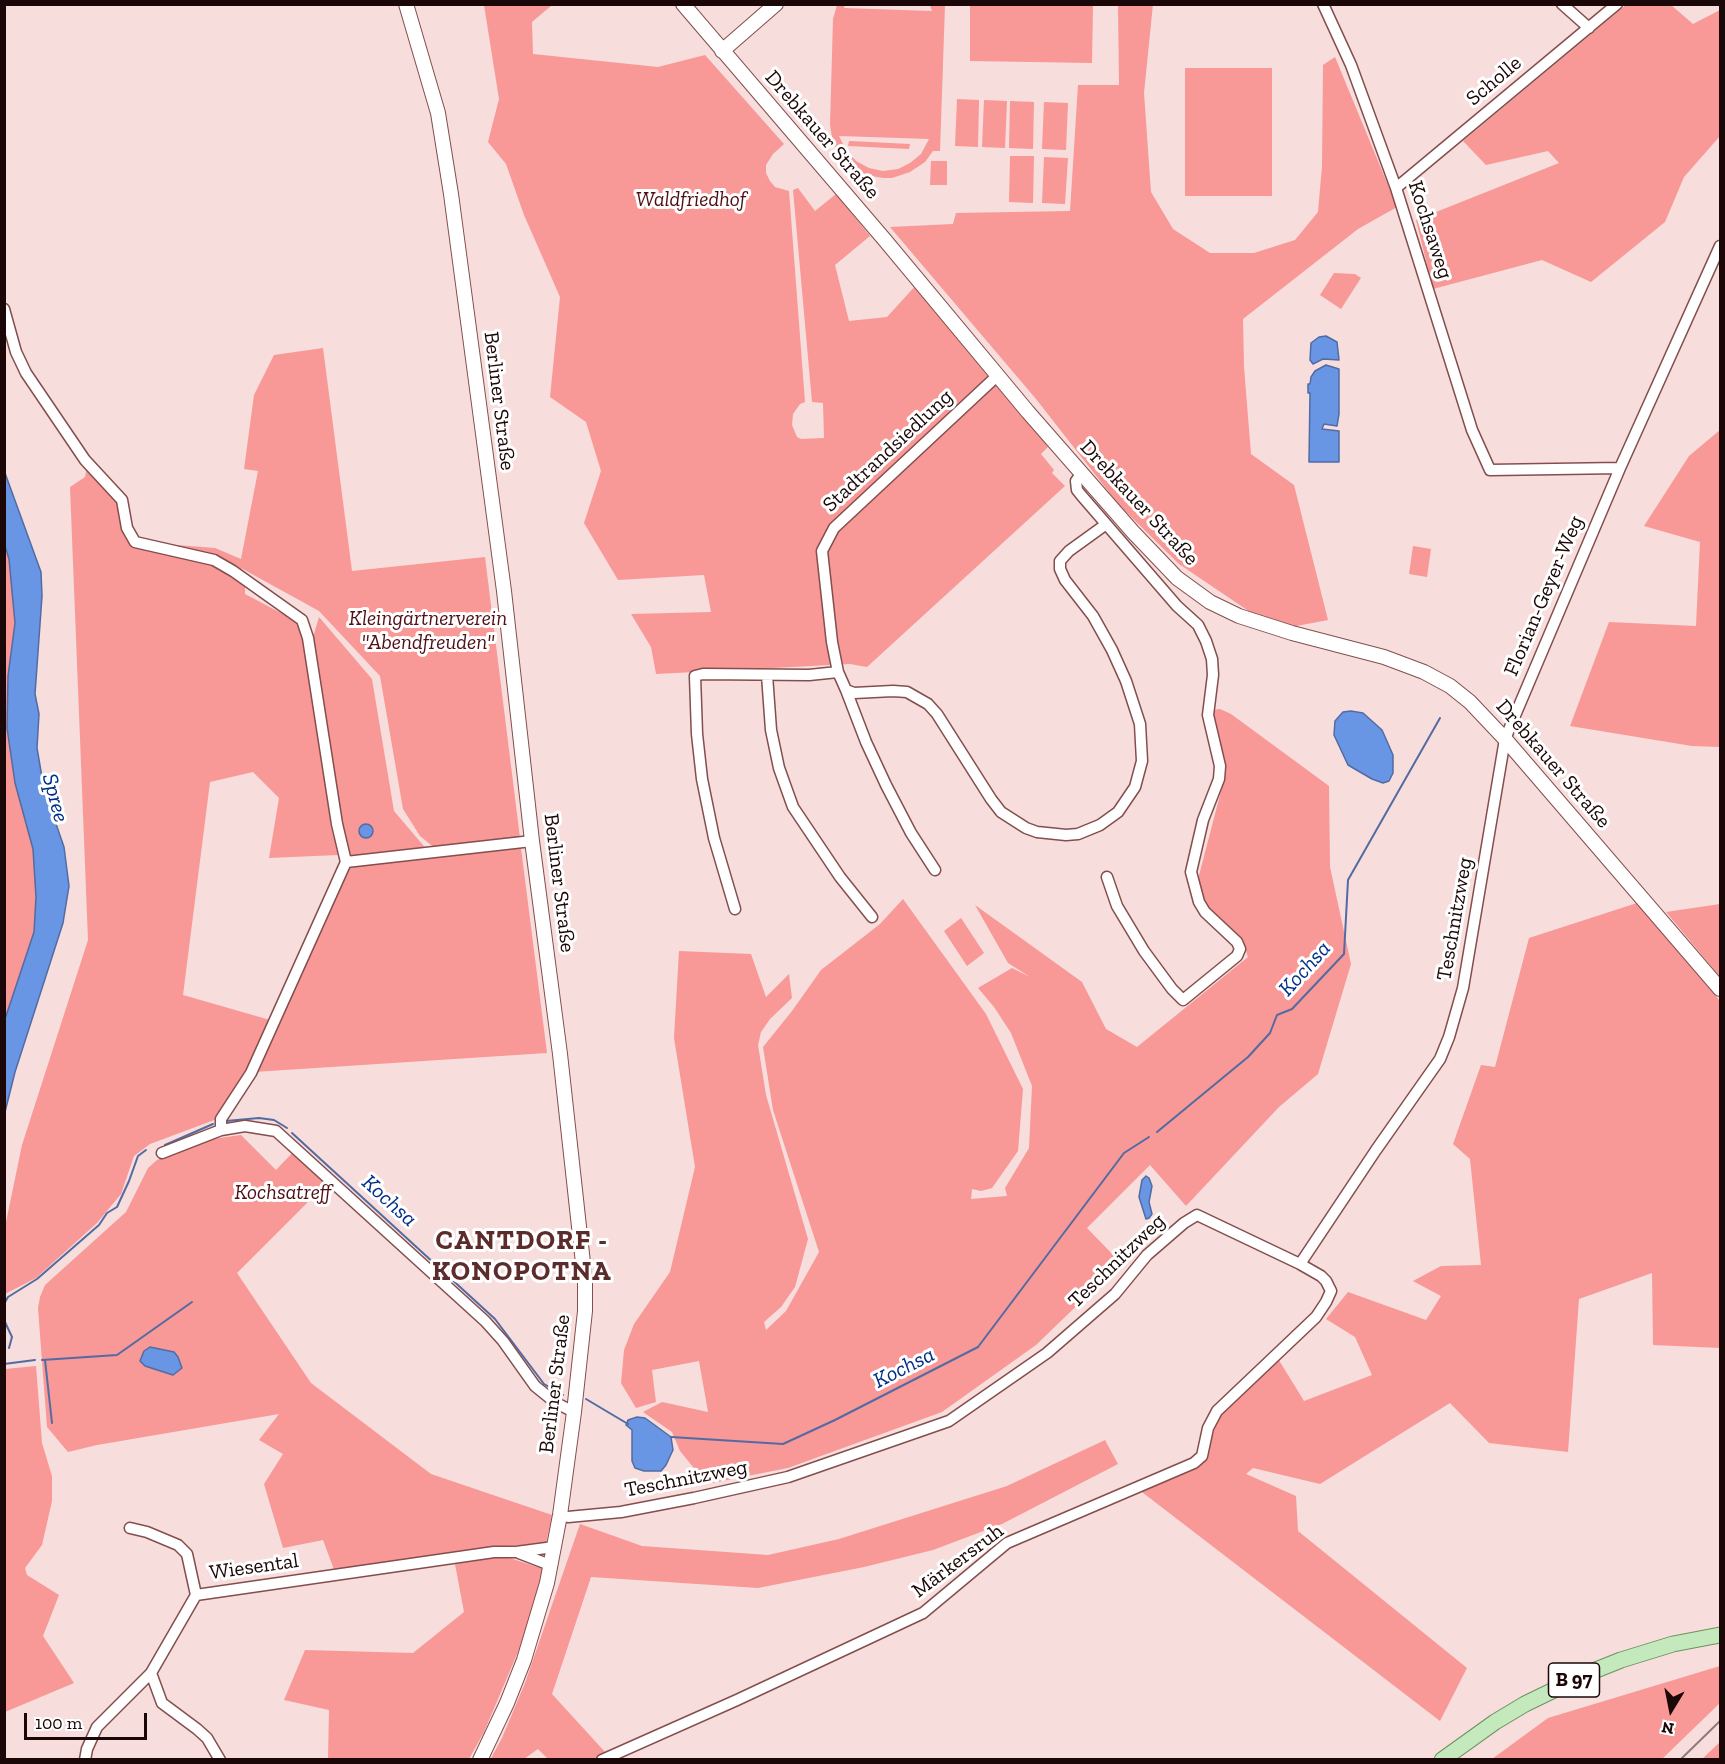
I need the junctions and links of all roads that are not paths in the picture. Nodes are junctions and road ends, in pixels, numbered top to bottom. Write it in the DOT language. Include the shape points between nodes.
graph roads {
  1 [pos="406,4"];
  2 [pos="683,4"];
  3 [pos="776,4"];
  4 [pos="1323,4"];
  5 [pos="1562,4"];
  6 [pos="1617,4"];
  7 [pos="1589,28"];
  8 [pos="722,51"];
  9 [pos="1396,188"];
  10 [pos="1720,246"];
  11 [pos="4,309"];
  12 [pos="998,375"];
  13 [pos="1620,468"];
  14 [pos="1082,473"];
  15 [pos="1105,525"];
  16 [pos="838,672"];
  17 [pos="767,675"];
  18 [pos="846,690"];
  19 [pos="1505,739"];
  20 [pos="532,841"];
  21 [pos="346,862"];
  22 [pos="935,870"];
  23 [pos="1107,877"];
  24 [pos="735,909"];
  25 [pos="872,917"];
  26 [pos="1720,989"];
  27 [pos="221,1130"];
  28 [pos="162,1153"];
  29 [pos="1300,1264"];
  30 [pos="573,1412"];
  31 [pos="560,1515"];
  32 [pos="130,1528"];
  33 [pos="554,1547"];
  34 [pos="516,1552"];
  35 [pos="550,1565"];
  36 [pos="196,1595"];
  37 [pos="1720,1635"];
  38 [pos="151,1673"];
  39 [pos="86,1760"];
  40 [pos="220,1760"];
  41 [pos="480,1760"];
  42 [pos="602,1760"];
  43 [pos="1442,1760"];
  1 -- 20 [label="main road, Berliner Straße" via="438,113 451,194 504,591"];
  2 -- 8 [label="main road, Drebkauer Straße"];
  3 -- 8 [label="main road"];
  4 -- 9 [label="street, Kochsaweg" via="1351,65"];
  5 -- 7 [label="street"];
  6 -- 7 [label="street, Scholle"];
  7 -- 9 [label="street, Scholle"];
  8 -- 12 [label="main road, Drebkauer Straße"];
  9 -- 13 [label="street, Kochsaweg" via="1472,430 1490,470"];
  10 -- 13 [label="street, Florian-Geyer-Weg"];
  11 -- 21 [label="street" via="26,373 85,460 122,500 127,528 135,542 214,560 302,621"];
  12 -- 14 [label="main road, Drebkauer Straße"];
  12 -- 16 [label="street, Stadtrandsiedlung" via="850,512 826,542 822,551 827,606"];
  13 -- 19 [label="street, Florian-Geyer-Weg"];
  14 -- 15 [label="street" via="1077,479 1077,490"];
  14 -- 19 [label="main road, Drebkauer Straße" via="1132,532 1178,578 1210,602 1239,616 1424,672 1470,702"];
  15 -- 18 [label="street" via="1060,561 1065,580 1093,616 1112,650 1140,724 1142,761 1135,787 1118,812 1100,825 1066,835 1026,828 1001,812 928,704 907,692"];
  15 -- 23 [label="street" via="1198,625 1212,659 1208,715 1221,766 1191,872 1199,902 1237,942 1237,956 1183,1000 1144,951 1117,906"];
  16 -- 17 [label="street"];
  16 -- 18 [label="street, Stadtrandsiedlung"];
  17 -- 24 [label="street" via="695,676 702,779"];
  17 -- 25 [label="street" via="771,730 793,807"];
  18 -- 22 [label="street, Stadtrandsiedlung" via="886,785"];
  19 -- 26 [label="main road, Drebkauer Straße"];
  19 -- 29 [label="street, Teschnitzweg" via="1463,988 1449,1037 1440,1059"];
  20 -- 21 [label="street"];
  20 -- 30 [label="main road, Berliner Straße" via="585,1281"];
  21 -- 27 [label="street" via="251,1073 220,1119"];
  27 -- 28 [label="street"];
  27 -- 30 [label="street" via="257,1127 284,1136 485,1321 536,1386"];
  29 -- 31 [label="street, Teschnitzweg" via="1197,1215 1147,1255 1115,1293 1047,1353 949,1421 788,1477 621,1512"];
  29 -- 42 [label="street, Märkersruh" via="1326,1281 1331,1291 1326,1302 1316,1317 1217,1411 1208,1428 1202,1456 1194,1463 1007,1543 923,1613"];
  30 -- 31 [label="main road, Berliner Straße"];
  31 -- 33 [label="main road, Berliner Straße"];
  32 -- 36 [label="street" via="178,1545 187,1554"];
  33 -- 34 [label="street, Wiesental"];
  33 -- 35 [label="main road, Berliner Straße"];
  34 -- 35 [label="street, Wiesental"];
  34 -- 36 [label="street, Wiesental"];
  35 -- 41 [label="main road, Berliner Straße" via="524,1660"];
  36 -- 38 [label="street, Wiesental"];
  37 -- 43 [label="main road, B 97" via="1673,1644 1591,1672 1525,1704"];
  38 -- 39 [label="street, Wiesental" via="97,1727"];
  38 -- 40 [label="street" via="162,1703 207,1738"];
}
